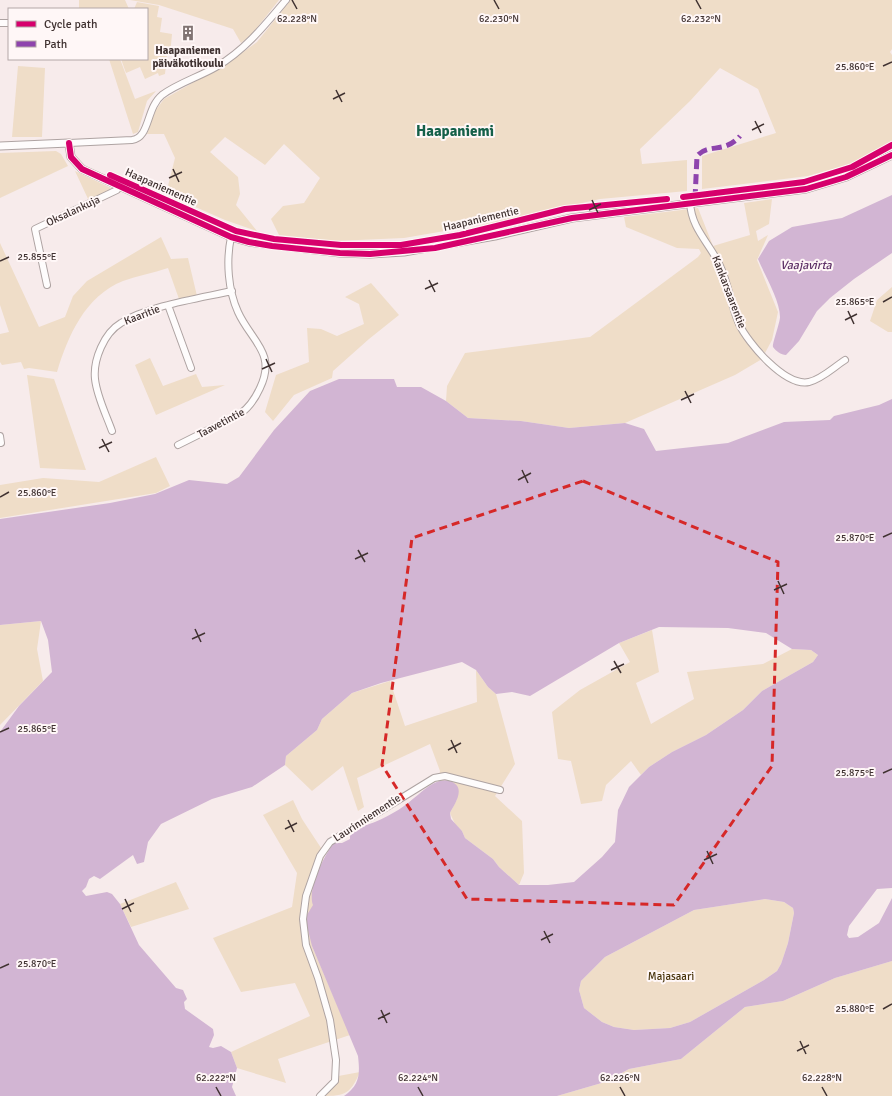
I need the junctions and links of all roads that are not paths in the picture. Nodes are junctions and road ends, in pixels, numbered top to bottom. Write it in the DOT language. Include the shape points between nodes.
graph roads {
  1 [pos="286,0"];
  2 [pos="69,143"];
  3 [pos="0,146"];
  4 [pos="892,155"];
  5 [pos="119,186"];
  6 [pos="690,203"];
  7 [pos="231,237"];
  8 [pos="47,285"];
  9 [pos="232,291"];
  10 [pos="168,306"];
  11 [pos="845,360"];
  12 [pos="192,368"];
  13 [pos="112,431"];
  14 [pos="178,445"];
  15 [pos="500,790"];
  16 [pos="320,1096"];
  1 -- 2 [label="street" via="255,38 232,57 161,96 152,106 145,130 136,140"];
  2 -- 3 [label="street"];
  2 -- 5 [label="street, Haapaniementie" via="71,157 77,166"];
  4 -- 6 [label="street, Haapaniementie" via="854,174 820,186"];
  5 -- 7 [label="street, Haapaniementie"];
  5 -- 8 [label="street, Oksalankuja" via="117,190 35,229"];
  6 -- 7 [label="street, Haapaniementie" via="572,218 495,236 404,252 340,253 249,242"];
  6 -- 11 [label="street, Kankarsaarentie" via="696,228 714,253 721,268 739,323 749,340 777,370 784,376 806,382 819,377"];
  7 -- 9 [label="street, Taavetintie" via="228,261"];
  9 -- 10 [label="street, Kaaritie"];
  9 -- 14 [label="street, Taavetintie" via="244,325 262,350 267,363 266,373 255,400 248,408"];
  10 -- 12 [label="street"];
  10 -- 13 [label="street, Kaaritie" via="130,317 119,324 101,348 95,367 95,378 97,393"];
  15 -- 16 [label="street, Laurinniementie" via="445,776 434,778 330,842 323,850 306,896 303,919 306,945 330,1020 336,1060 335,1081"];
}
